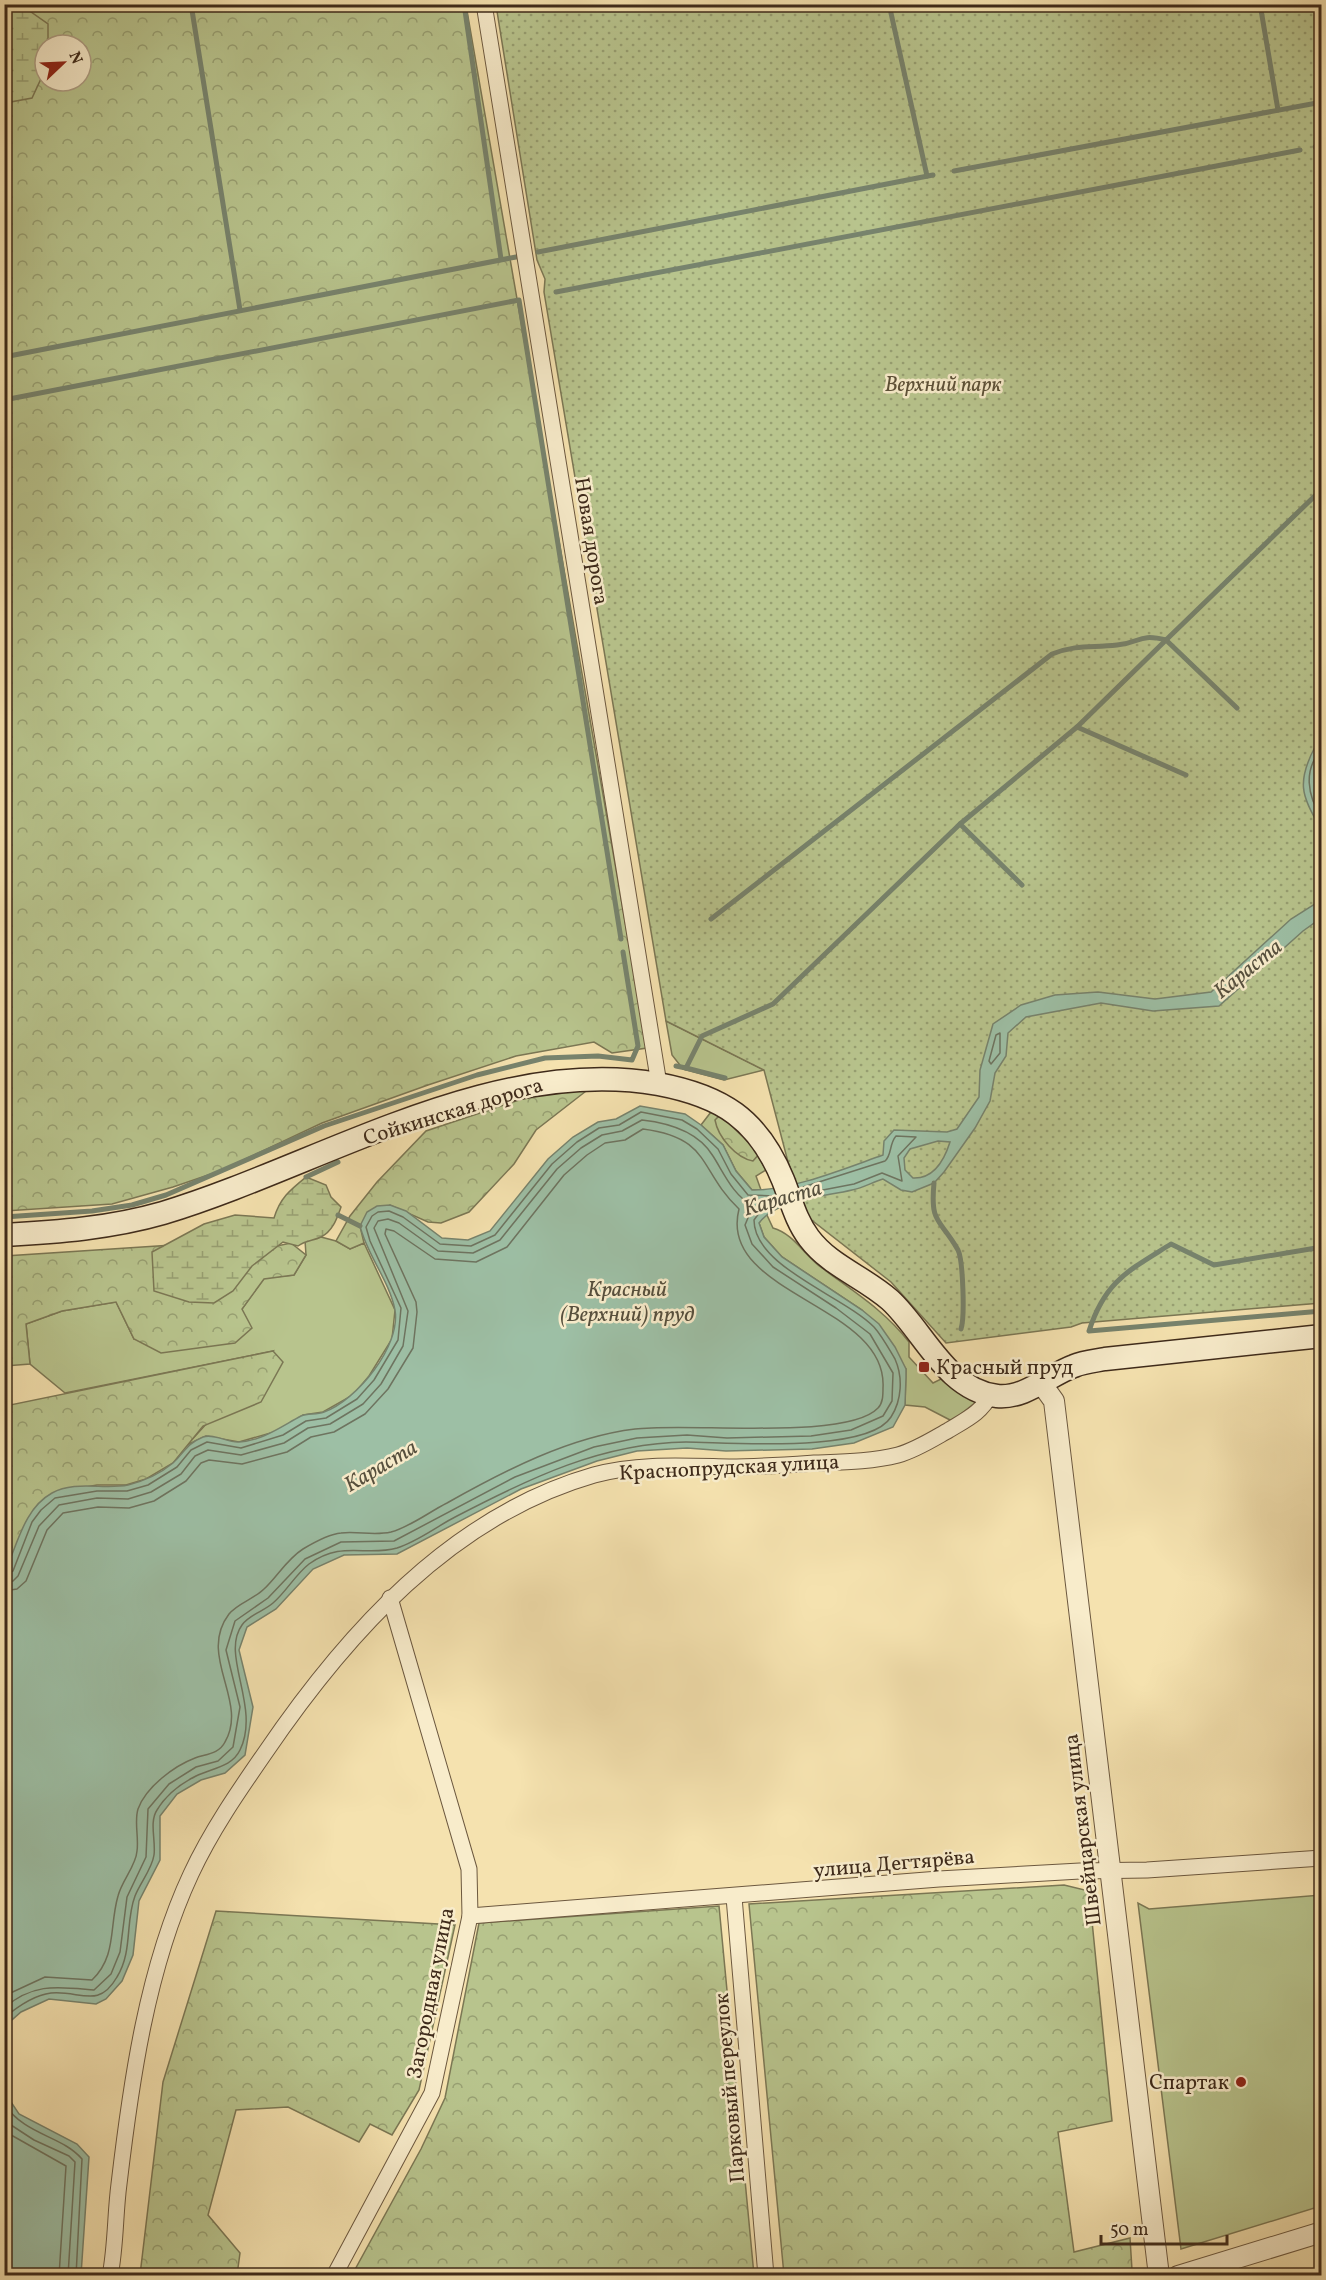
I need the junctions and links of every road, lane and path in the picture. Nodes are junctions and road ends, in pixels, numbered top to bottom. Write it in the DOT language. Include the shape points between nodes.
graph roads {
  1 [pos="484,4"];
  2 [pos="659,1084"];
  3 [pos="4,1234"];
  4 [pos="1322,1336"];
  5 [pos="1041,1383"];
  6 [pos="991,1395"];
  7 [pos="390,1598"];
  8 [pos="1322,1858"];
  9 [pos="1111,1872"];
  10 [pos="734,1897"];
  11 [pos="470,1916"];
  12 [pos="1322,2232"];
  13 [pos="110,2276"];
  14 [pos="334,2276"];
  15 [pos="766,2276"];
  16 [pos="1159,2276"];
  17 [pos="1178,2276"];
  1 -- 2 [label="street, Новая дорога"];
  2 -- 3 [label="main road, Сойкинская дорога" via="583,1078 527,1085 381,1130 161,1214 108,1225"];
  2 -- 6 [label="main road, Сойкинская дорога" via="693,1093 736,1112 764,1141 800,1225 820,1251 890,1300 953,1373"];
  4 -- 5 [label="main road" via="1105,1359 1077,1364"];
  5 -- 6 [label="main road" via="1010,1395"];
  5 -- 9 [label="street, Швейцарская улица" via="1054,1401"];
  6 -- 7 [label="street, Краснопрудская улица" via="982,1411 899,1455 823,1463 658,1467 596,1475 498,1517"];
  7 -- 11 [label="street, Загородная улица" via="469,1869"];
  7 -- 13 [label="street, Краснопрудская улица" via="323,1671 221,1818 190,1876 162,1955 140,2038 131,2084"];
  8 -- 9 [label="street, улица Дегтярёва"];
  9 -- 10 [label="street, улица Дегтярёва" via="939,1879"];
  9 -- 16 [label="street, Швейцарская улица"];
  10 -- 11 [label="street, улица Дегтярёва"];
  10 -- 15 [label="street, Парковый переулок"];
  11 -- 14 [label="street, Загородная улица" via="432,2093"];
  12 -- 17 [label="street"];
}
